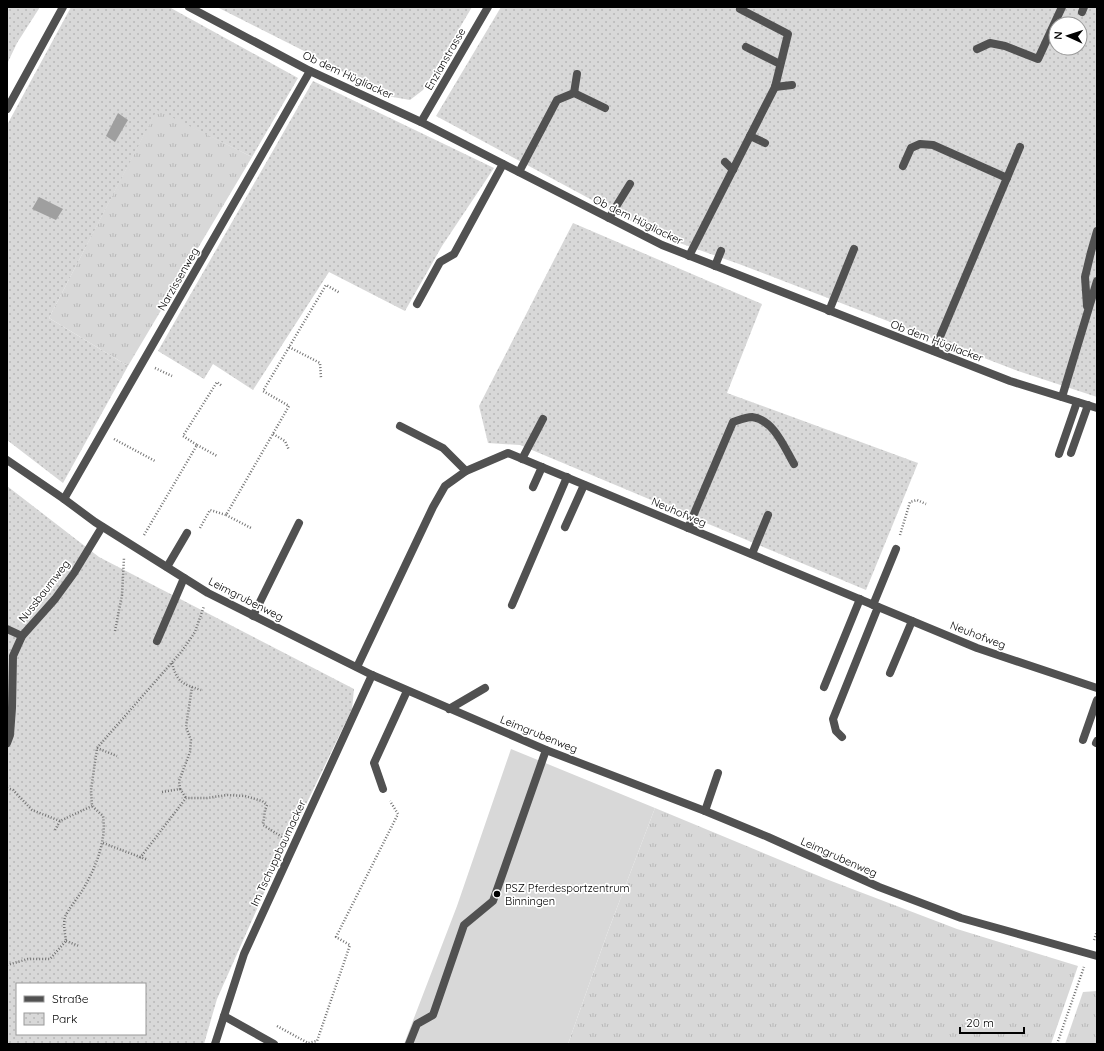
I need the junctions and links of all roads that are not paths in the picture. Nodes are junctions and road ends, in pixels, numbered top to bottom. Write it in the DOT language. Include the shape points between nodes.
graph roads {
  1 [pos="63,7"];
  2 [pos="189,7"];
  3 [pos="488,7"];
  4 [pos="1062,7"];
  5 [pos="740,9"];
  6 [pos="746,48"];
  7 [pos="977,49"];
  8 [pos="780,64"];
  9 [pos="310,71"];
  10 [pos="577,74"];
  11 [pos="792,85"];
  12 [pos="775,87"];
  13 [pos="574,93"];
  14 [pos="604,108"];
  15 [pos="7,110"];
  16 [pos="421,122"];
  17 [pos="750,136"];
  18 [pos="765,143"];
  19 [pos="1020,147"];
  20 [pos="725,162"];
  21 [pos="503,164"];
  22 [pos="903,166"];
  23 [pos="733,170"];
  24 [pos="519,172"];
  25 [pos="1007,178"];
  26 [pos="630,184"];
  27 [pos="609,218"];
  28 [pos="1097,231"];
  29 [pos="854,249"];
  30 [pos="721,251"];
  31 [pos="689,256"];
  32 [pos="715,266"];
  33 [pos="1097,281"];
  34 [pos="417,304"];
  35 [pos="829,310"];
  36 [pos="1087,313"];
  37 [pos="934,351"];
  38 [pos="1062,397"];
  39 [pos="1077,402"];
  40 [pos="1088,406"];
  41 [pos="1097,408"];
  42 [pos="544,418"];
  43 [pos="400,426"];
  44 [pos="1071,453"];
  45 [pos="1059,454"];
  46 [pos="522,459"];
  47 [pos="7,460"];
  48 [pos="794,464"];
  49 [pos="542,467"];
  50 [pos="466,471"];
  51 [pos="567,477"];
  52 [pos="584,485"];
  53 [pos="533,487"];
  54 [pos="64,499"];
  55 [pos="768,514"];
  56 [pos="299,523"];
  57 [pos="102,527"];
  58 [pos="566,527"];
  59 [pos="688,528"];
  60 [pos="187,533"];
  61 [pos="896,549"];
  62 [pos="752,554"];
  63 [pos="167,567"];
  64 [pos="184,578"];
  65 [pos="860,599"];
  66 [pos="512,605"];
  67 [pos="876,606"];
  68 [pos="254,616"];
  69 [pos="912,621"];
  70 [pos="7,629"];
  71 [pos="22,636"];
  72 [pos="157,641"];
  73 [pos="357,668"];
  74 [pos="890,673"];
  75 [pos="372,675"];
  76 [pos="824,687"];
  77 [pos="485,688"];
  78 [pos="1097,688"];
  79 [pos="407,691"];
  80 [pos="1097,700"];
  81 [pos="449,709"];
  82 [pos="842,737"];
  83 [pos="1084,740"];
  84 [pos="7,743"];
  85 [pos="546,750"];
  86 [pos="718,773"];
  87 [pos="383,789"];
  88 [pos="704,811"];
  89 [pos="1094,954"];
  90 [pos="224,1016"];
  91 [pos="215,1044"];
  92 [pos="274,1044"];
  93 [pos="409,1044"];
  1 -- 15 [label="street"];
  2 -- 9 [label="street, Ob dem Hügliacker"];
  3 -- 16 [label="street, Enzianstrasse"];
  4 -- 7 [label="street" via="1038,59 1006,46 990,43"];
  5 -- 8 [label="street" via="788,34"];
  6 -- 8 [label="street"];
  8 -- 12 [label="street"];
  9 -- 16 [label="street, Ob dem Hügliacker"];
  9 -- 54 [label="street, Narzissenweg"];
  10 -- 13 [label="street"];
  11 -- 12 [label="street"];
  12 -- 17 [label="street"];
  13 -- 14 [label="street"];
  13 -- 24 [label="street" via="557,100"];
  16 -- 21 [label="street, Ob dem Hügliacker"];
  17 -- 18 [label="street"];
  17 -- 23 [label="street"];
  19 -- 25 [label="street"];
  20 -- 23 [label="street"];
  21 -- 24 [label="street, Ob dem Hügliacker"];
  21 -- 34 [label="street" via="454,254 440,262"];
  22 -- 25 [label="street" via="911,148 920,144 933,145"];
  23 -- 31 [label="street"];
  24 -- 27 [label="street, Ob dem Hügliacker"];
  25 -- 37 [label="street"];
  26 -- 27 [label="street"];
  27 -- 31 [label="street, Ob dem Hügliacker"];
  28 -- 36 [label="street" via="1085,277"];
  29 -- 35 [label="street"];
  30 -- 32 [label="street"];
  31 -- 32 [label="street, Ob dem Hügliacker"];
  32 -- 35 [label="street, Ob dem Hügliacker"];
  33 -- 36 [label="street"];
  35 -- 37 [label="street, Ob dem Hügliacker"];
  36 -- 38 [label="street"];
  37 -- 38 [label="street, Ob dem Hügliacker" via="1010,381"];
  38 -- 39 [label="street, Ob dem Hügliacker"];
  39 -- 40 [label="street, Ob dem Hügliacker"];
  39 -- 45 [label="street"];
  40 -- 41 [label="street, Ob dem Hügliacker"];
  40 -- 44 [label="street"];
  42 -- 46 [label="street"];
  43 -- 50 [label="street" via="443,448"];
  46 -- 49 [label="street, Neuhofweg"];
  46 -- 50 [label="street, Neuhofweg" via="508,453"];
  47 -- 54 [label="street, Leimgrubenweg"];
  48 -- 59 [label="street" via="775,431 764,422 751,417 733,422"];
  49 -- 51 [label="street, Neuhofweg"];
  49 -- 53 [label="street"];
  50 -- 73 [label="street, Neuhofweg" via="445,486 433,507"];
  51 -- 52 [label="street, Neuhofweg"];
  51 -- 66 [label="street"];
  52 -- 58 [label="street"];
  52 -- 59 [label="street, Neuhofweg"];
  54 -- 57 [label="street, Leimgrubenweg"];
  55 -- 62 [label="street"];
  56 -- 68 [label="street"];
  57 -- 63 [label="street, Leimgrubenweg"];
  57 -- 71 [label="street, Nussbaumweg" via="55,599"];
  59 -- 62 [label="street, Neuhofweg"];
  60 -- 63 [label="street"];
  61 -- 67 [label="street"];
  62 -- 65 [label="street, Neuhofweg"];
  63 -- 64 [label="street, Leimgrubenweg"];
  64 -- 68 [label="street, Leimgrubenweg"];
  64 -- 72 [label="street"];
  65 -- 67 [label="street, Neuhofweg"];
  65 -- 76 [label="street"];
  67 -- 69 [label="street, Neuhofweg"];
  67 -- 82 [label="street" via="833,719 836,731"];
  68 -- 73 [label="street, Leimgrubenweg"];
  69 -- 74 [label="street"];
  69 -- 78 [label="street, Neuhofweg" via="977,648"];
  70 -- 71 [label="street"];
  71 -- 84 [label="street, Nussbaumweg" via="13,656 12,708"];
  73 -- 75 [label="street, Leimgrubenweg"];
  75 -- 79 [label="street, Leimgrubenweg"];
  75 -- 90 [label="street, Im Tschuppbaumacker" via="244,954"];
  77 -- 81 [label="street"];
  79 -- 81 [label="street, Leimgrubenweg"];
  79 -- 87 [label="street" via="374,763"];
  80 -- 83 [label="street"];
  81 -- 85 [label="street, Leimgrubenweg"];
  85 -- 88 [label="street, Leimgrubenweg"];
  85 -- 93 [label="street" via="493,901 464,925 433,1015 416,1024"];
  86 -- 88 [label="street"];
  88 -- 89 [label="street, Leimgrubenweg" via="879,887 961,918"];
  90 -- 91 [label="street, Im Tschuppbaumacker"];
  90 -- 92 [label="street"];
}
